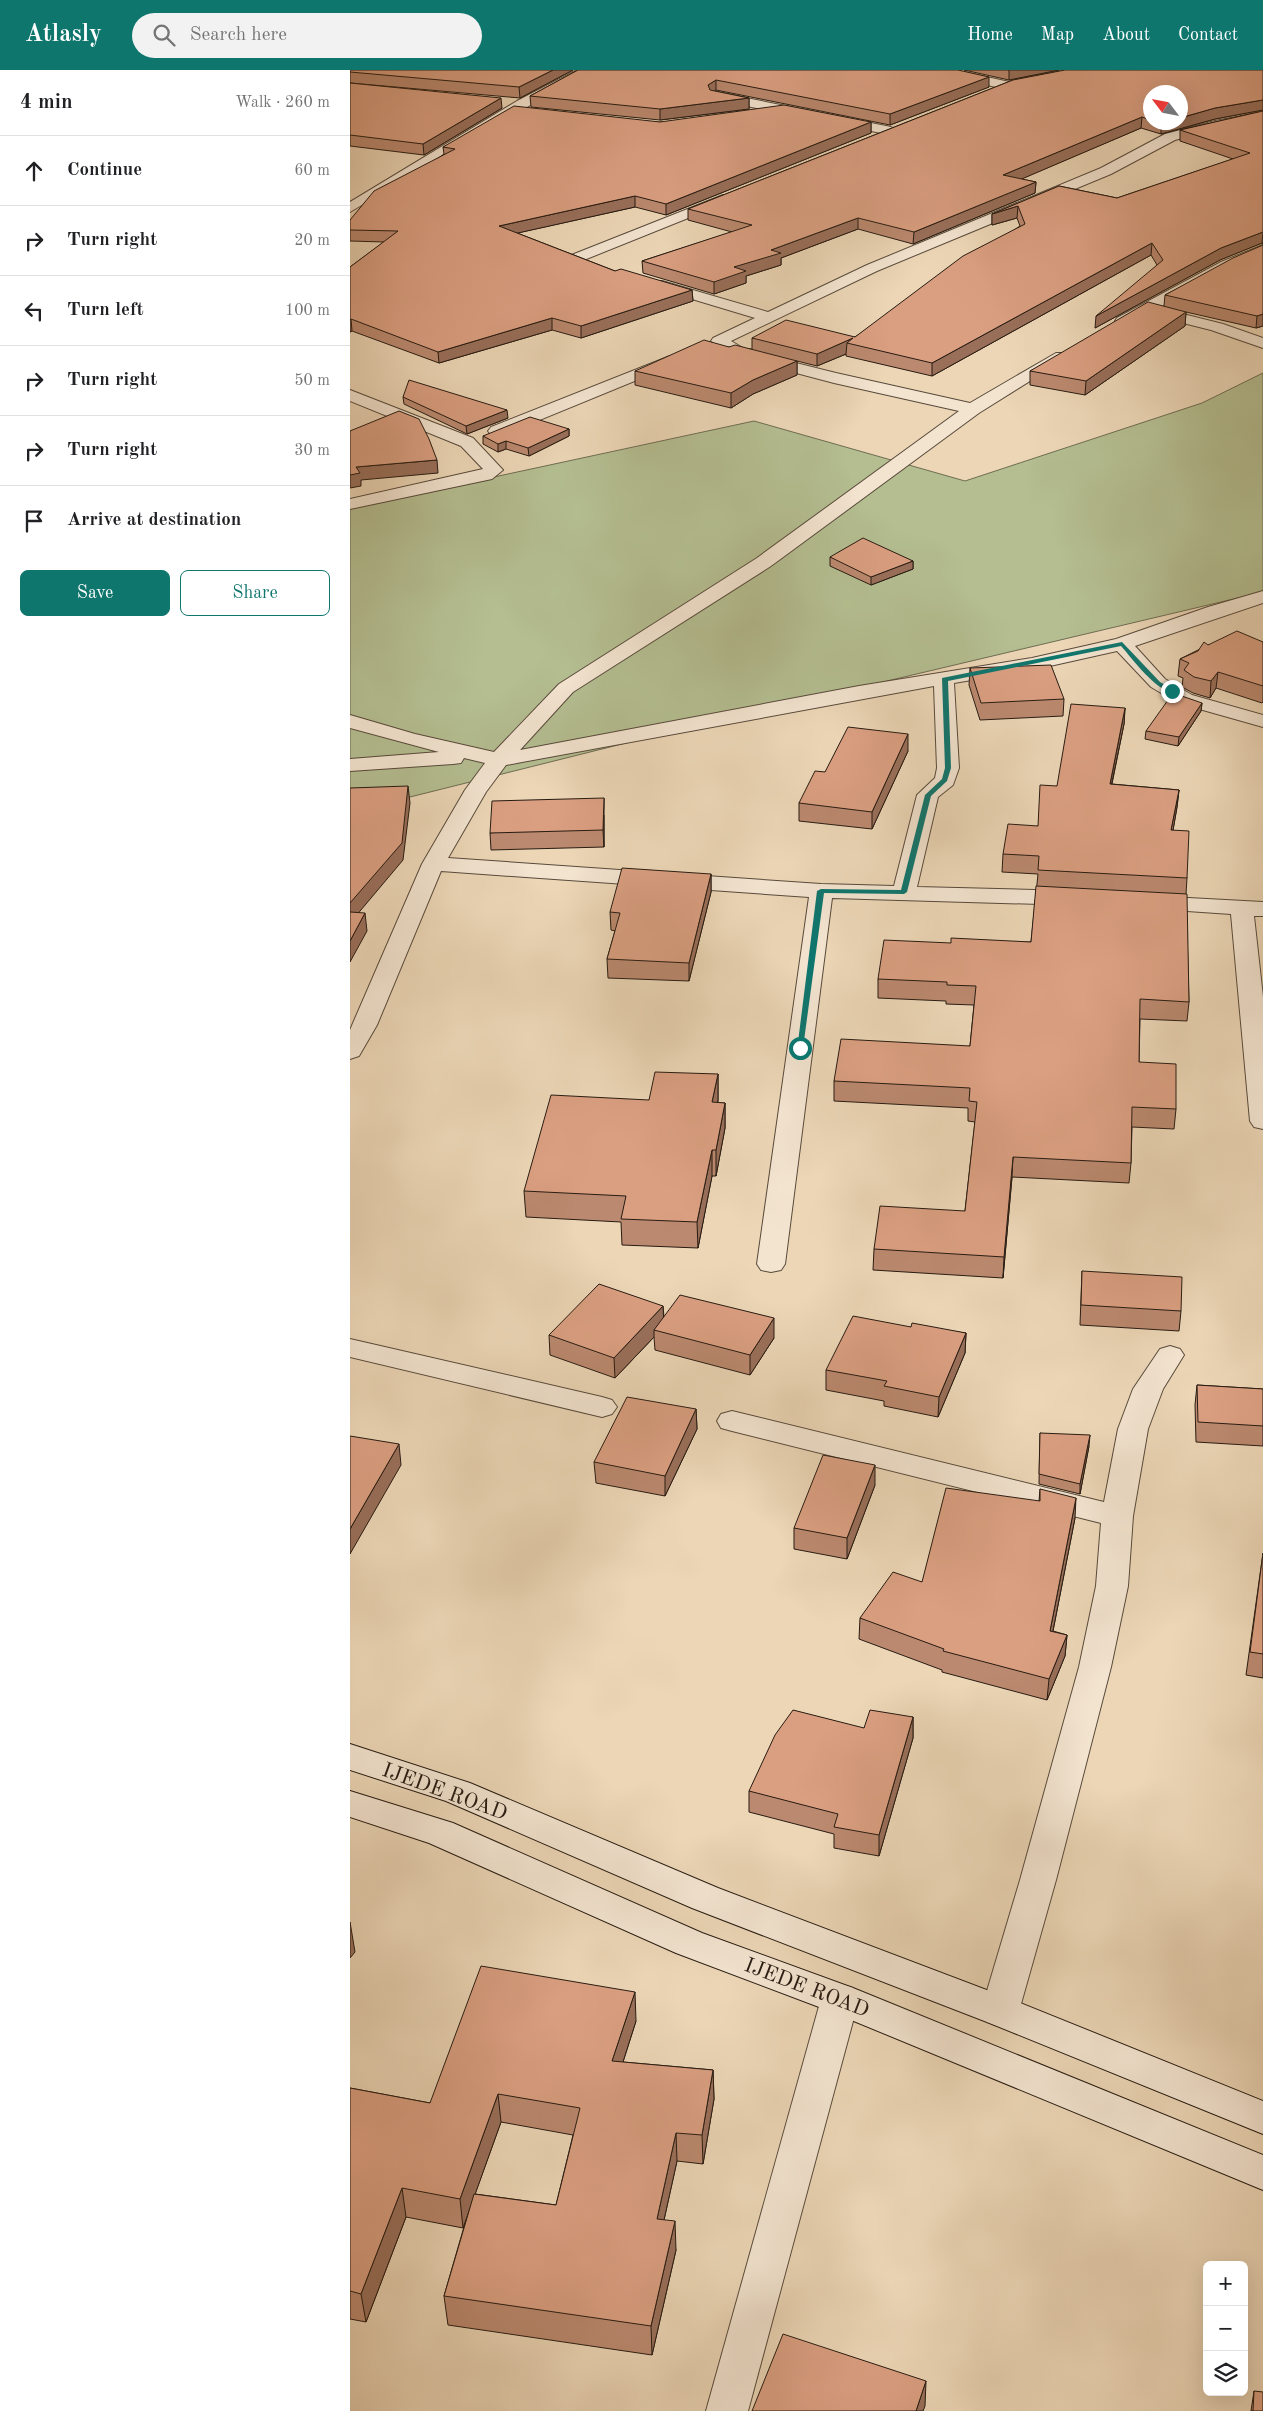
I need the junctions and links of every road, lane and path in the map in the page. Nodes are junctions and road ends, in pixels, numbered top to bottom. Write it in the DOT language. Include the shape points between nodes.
graph roads {
  1 [pos="587,70"];
  2 [pos="938,70"];
  3 [pos="1027,83"];
  4 [pos="1009,86"];
  5 [pos="716,96"];
  6 [pos="982,97"];
  7 [pos="782,110"];
  8 [pos="746,115"];
  9 [pos="1263,116"];
  10 [pos="864,142"];
  11 [pos="737,193"];
  12 [pos="351,206"];
  13 [pos="1263,249"];
  14 [pos="601,267"];
  15 [pos="638,278"];
  16 [pos="1145,310"];
  17 [pos="768,317"];
  18 [pos="1105,330"];
  19 [pos="719,341"];
  20 [pos="1263,343"];
  21 [pos="1081,344"];
  22 [pos="701,348"];
  23 [pos="683,356"];
  24 [pos="350,395"];
  25 [pos="974,409"];
  26 [pos="467,442"];
  27 [pos="350,504"];
  28 [pos="1263,597"];
  29 [pos="1122,644"];
  30 [pos="944,679"];
  31 [pos="350,721"];
  32 [pos="1263,722"];
  33 [pos="490,758"];
  34 [pos="350,766"];
  35 [pos="433,864"];
  36 [pos="821,891"];
  37 [pos="904,892"];
  38 [pos="1093,900"];
  39 [pos="1132,902"];
  40 [pos="1252,908"];
  41 [pos="350,1051"];
  42 [pos="1263,1120"];
  43 [pos="771,1264"];
  44 [pos="350,1348"];
  45 [pos="1170,1355"];
  46 [pos="602,1407"];
  47 [pos="732,1421"];
  48 [pos="1116,1516"];
  49 [pos="350,1757"];
  50 [pos="350,1804"];
  51 [pos="840,1999"];
  52 [pos="1000,2011"];
  53 [pos="1263,2118"];
  54 [pos="1263,2173"];
  55 [pos="727,2411"];
  1 -- 12 [label="street" via="517,107"];
  2 -- 4 [label="street"];
  3 -- 4 [label="street"];
  4 -- 6 [label="street"];
  5 -- 7 [label="street"];
  7 -- 8 [label="street"];
  7 -- 10 [label="street" via="896,129"];
  9 -- 17 [label="street" via="1170,137 1106,171 872,268"];
  11 -- 14 [label="street" via="574,259"];
  13 -- 16 [label="street" via="1226,265"];
  15 -- 17 [label="street"];
  16 -- 18 [label="street"];
  16 -- 20 [label="street" via="1217,327"];
  17 -- 19 [label="street"];
  19 -- 22 [label="street"];
  19 -- 25 [label="street" via="742,354"];
  21 -- 25 [label="street"];
  23 -- 26 [label="street"];
  24 -- 26 [label="street"];
  25 -- 33 [label="street" via="764,562 566,688"];
  26 -- 27 [label="street" via="494,470 491,473"];
  28 -- 29 [label="street"];
  29 -- 30 [label="street"];
  29 -- 32 [label="street" via="1158,683 1186,699"];
  30 -- 33 [label="street"];
  30 -- 37 [label="street" via="948,768 945,780 928,795"];
  31 -- 33 [label="street"];
  33 -- 34 [label="street"];
  33 -- 35 [label="street" via="476,790"];
  35 -- 36 [label="street"];
  35 -- 41 [label="street" via="366,1025"];
  36 -- 37 [label="street"];
  36 -- 43 [label="street"];
  37 -- 38 [label="street"];
  39 -- 40 [label="street"];
  40 -- 42 [label="street"];
  44 -- 46 [label="street"];
  45 -- 48 [label="street" via="1148,1389 1132,1429"];
  47 -- 48 [label="street"];
  48 -- 52 [label="street" via="1112,1586 1095,1667"];
  49 -- 52 [label="street, IJEDE ROAD" via="458,1792 704,1898"];
  50 -- 51 [label="street, IJEDE ROAD" via="441,1833 689,1943"];
  51 -- 54 [label="street, IJEDE ROAD"];
  51 -- 55 [label="street"];
  52 -- 53 [label="street, IJEDE ROAD"];
}
